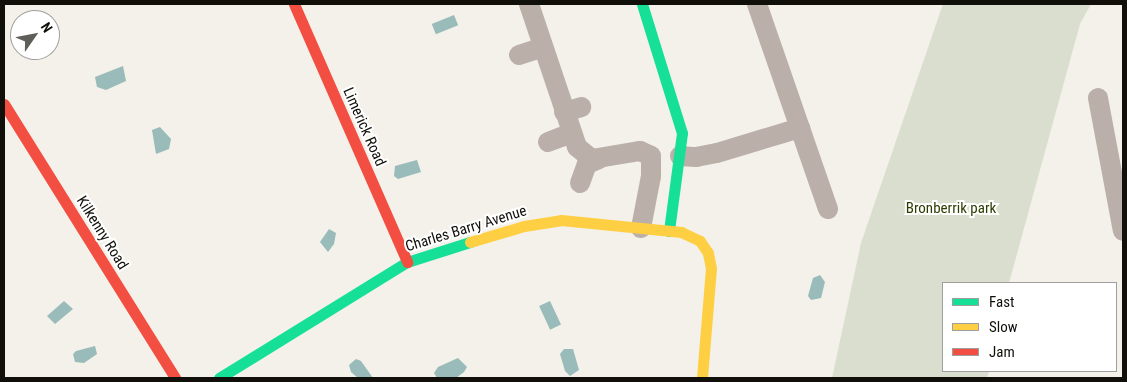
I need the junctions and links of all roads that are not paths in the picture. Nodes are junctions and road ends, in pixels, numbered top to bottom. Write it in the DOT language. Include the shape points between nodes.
graph roads {
  1 [pos="294,4"];
  2 [pos="529,4"];
  3 [pos="642,4"];
  4 [pos="757,4"];
  5 [pos="543,46"];
  6 [pos="519,55"];
  7 [pos="1098,98"];
  8 [pos="4,104"];
  9 [pos="800,128"];
  10 [pos="571,133"];
  11 [pos="548,142"];
  12 [pos="668,151"];
  13 [pos="599,159"];
  14 [pos="580,182"];
  15 [pos="828,209"];
  16 [pos="642,228"];
  17 [pos="669,231"];
  18 [pos="1123,231"];
  19 [pos="407,262"];
  20 [pos="175,378"];
  21 [pos="219,378"];
  22 [pos="702,378"];
  1 -- 19 [label="street, Limerick Road"];
  2 -- 5 [label="street" via="544,22"];
  3 -- 12 [label="street" via="682,133"];
  4 -- 9 [label="street"];
  5 -- 6 [label="street"];
  5 -- 10 [label="street" via="573,110"];
  7 -- 18 [label="street"];
  8 -- 20 [label="street, Kilkenny Road"];
  9 -- 12 [label="street" via="696,157"];
  9 -- 15 [label="street"];
  10 -- 11 [label="street"];
  10 -- 13 [label="street" via="583,153"];
  12 -- 13 [label="street"];
  12 -- 16 [label="street" via="652,163"];
  12 -- 17 [label="street"];
  13 -- 14 [label="street" via="587,164"];
  16 -- 17 [label="street, Charles Barry Avenue"];
  16 -- 19 [label="street, Charles Barry Avenue" via="540,221"];
  17 -- 22 [label="street, Charles Barry Avenue" via="695,237 705,247 710,260"];
  19 -- 21 [label="street, Charles Barry Avenue"];
}
